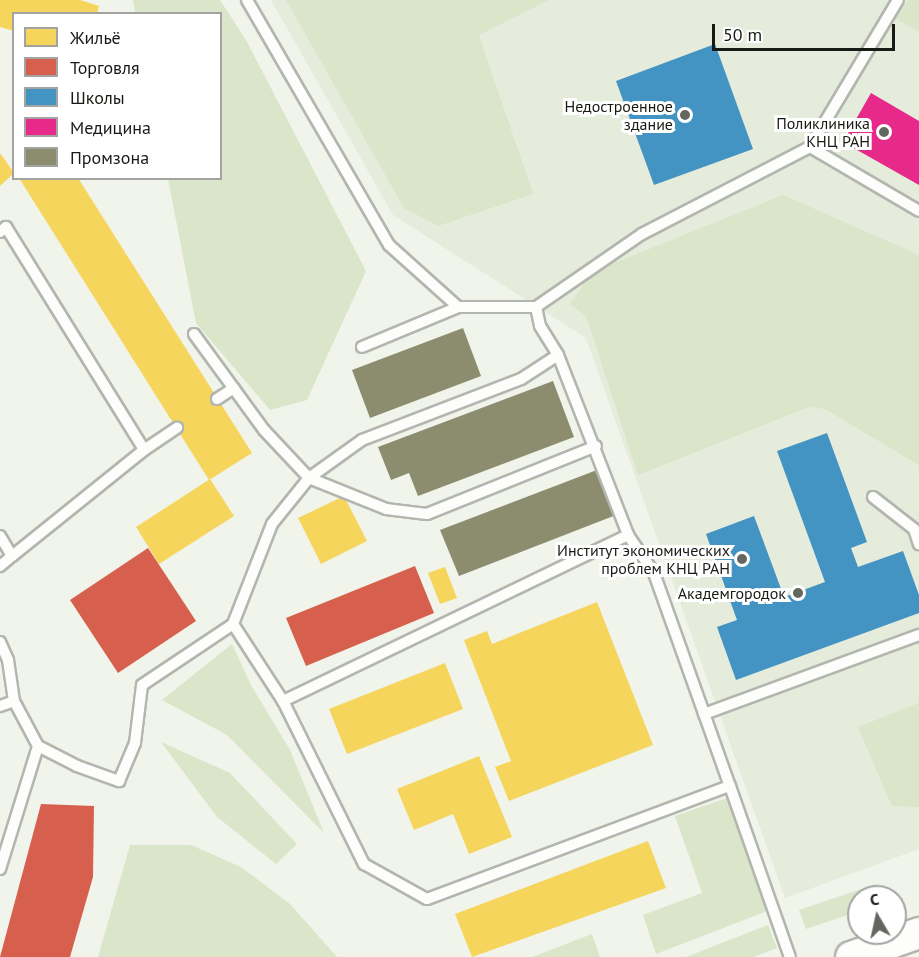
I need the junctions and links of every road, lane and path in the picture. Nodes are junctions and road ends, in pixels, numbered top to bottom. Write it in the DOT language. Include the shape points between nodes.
graph roads {
  1 [pos="247,0"];
  2 [pos="898,0"];
  3 [pos="810,147"];
  4 [pos="919,211"];
  5 [pos="0,232"];
  6 [pos="458,307"];
  7 [pos="536,307"];
  8 [pos="194,334"];
  9 [pos="362,347"];
  10 [pos="558,355"];
  11 [pos="234,388"];
  12 [pos="217,399"];
  13 [pos="177,428"];
  14 [pos="596,446"];
  15 [pos="144,450"];
  16 [pos="309,478"];
  17 [pos="873,497"];
  18 [pos="628,535"];
  19 [pos="0,536"];
  20 [pos="919,544"];
  21 [pos="12,556"];
  22 [pos="0,566"];
  23 [pos="233,624"];
  24 [pos="919,635"];
  25 [pos="0,642"];
  26 [pos="14,701"];
  27 [pos="283,701"];
  28 [pos="0,706"];
  29 [pos="704,714"];
  30 [pos="38,746"];
  31 [pos="730,786"];
  32 [pos="0,869"];
  33 [pos="919,933"];
  34 [pos="790,957"];
  35 [pos="851,957"];
  1 -- 6 [label="lane" via="389,245"];
  2 -- 3 [label="lane"];
  3 -- 4 [label="lane"];
  3 -- 7 [label="lane" via="642,234"];
  5 -- 15 [label="lane" via="6,227"];
  6 -- 7 [label="lane"];
  6 -- 9 [label="lane"];
  7 -- 10 [label="lane" via="540,326"];
  8 -- 11 [label="lane"];
  10 -- 14 [label="lane"];
  10 -- 16 [label="lane" via="521,379 362,440"];
  11 -- 12 [label="lane"];
  11 -- 16 [label="lane" via="264,430"];
  13 -- 15 [label="lane"];
  14 -- 16 [label="lane" via="427,514 386,509"];
  14 -- 18 [label="lane"];
  15 -- 21 [label="lane"];
  16 -- 23 [label="lane" via="272,524"];
  17 -- 20 [label="lane" via="914,529"];
  18 -- 27 [label="lane"];
  18 -- 29 [label="lane" via="654,573"];
  19 -- 21 [label="lane"];
  21 -- 22 [label="lane"];
  23 -- 27 [label="lane"];
  23 -- 30 [label="lane" via="142,685 135,743 119,781 76,766"];
  24 -- 29 [label="lane"];
  25 -- 26 [label="lane" via="8,660"];
  26 -- 28 [label="lane"];
  26 -- 30 [label="lane"];
  27 -- 31 [label="lane" via="364,864 427,899"];
  29 -- 31 [label="lane"];
  30 -- 32 [label="lane"];
  31 -- 34 [label="lane"];
  33 -- 35 [label="street"];
}
